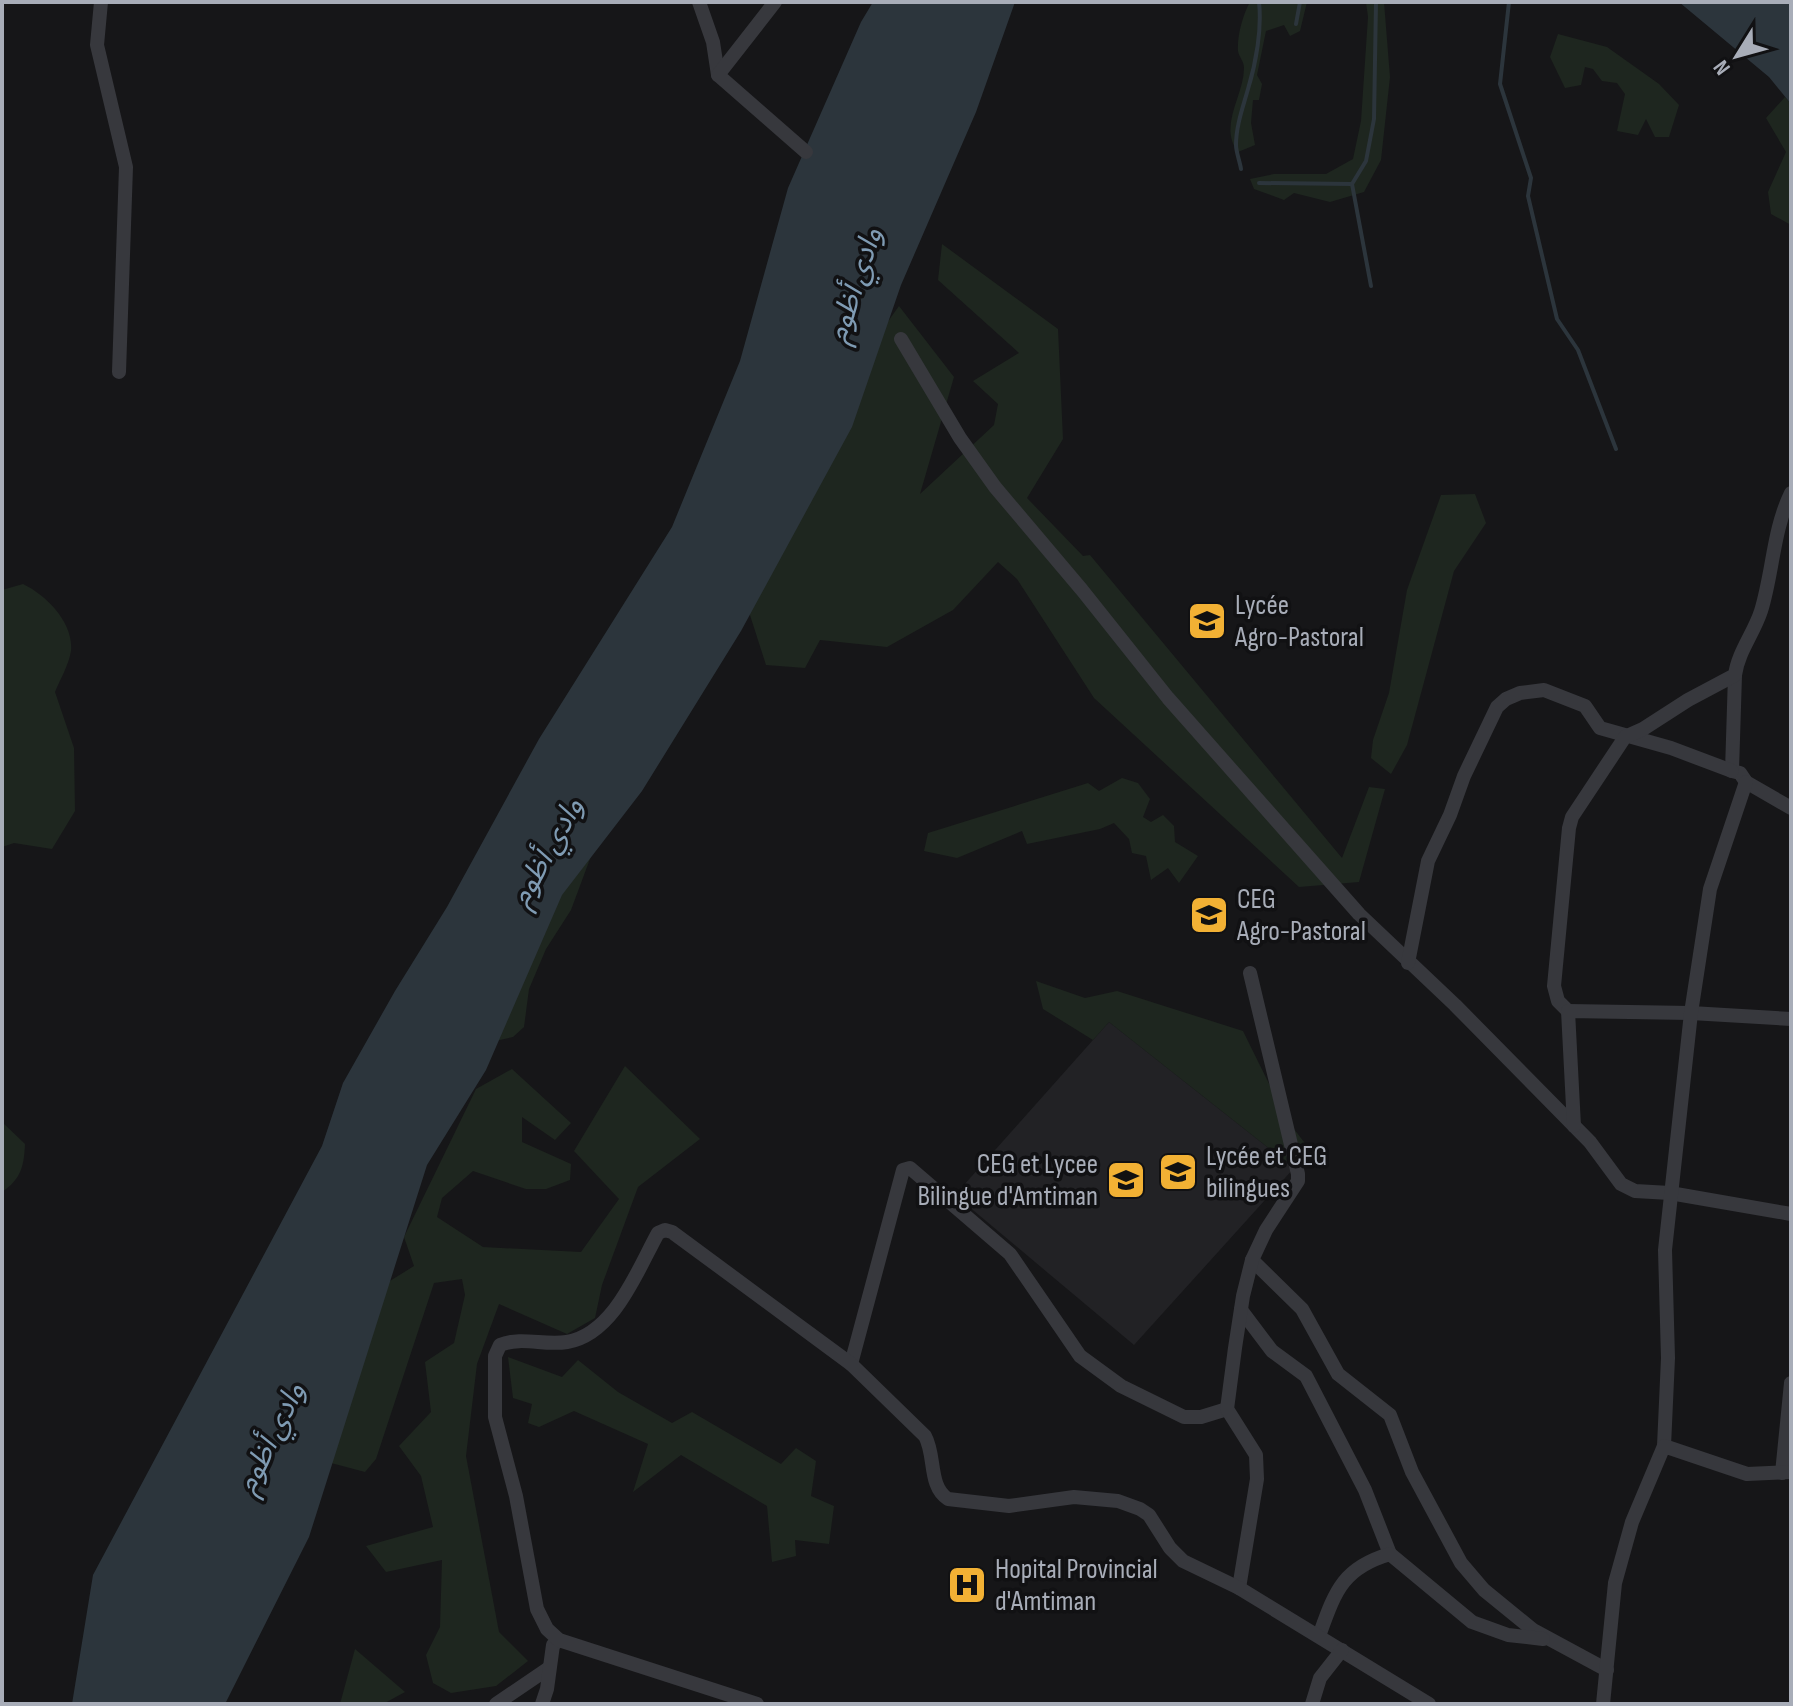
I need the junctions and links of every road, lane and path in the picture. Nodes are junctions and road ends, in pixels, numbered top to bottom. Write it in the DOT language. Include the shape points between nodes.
graph roads {
  1 [pos="101,2"];
  2 [pos="699,2"];
  3 [pos="775,2"];
  4 [pos="718,75"];
  5 [pos="806,152"];
  6 [pos="901,339"];
  7 [pos="119,372"];
  8 [pos="1791,493"];
  9 [pos="1735,675"];
  10 [pos="1625,737"];
  11 [pos="1732,771"];
  12 [pos="1746,782"];
  13 [pos="1791,808"];
  14 [pos="1408,963"];
  15 [pos="1250,973"];
  16 [pos="1568,1011"];
  17 [pos="1691,1013"];
  18 [pos="1791,1019"];
  19 [pos="1574,1126"];
  20 [pos="1670,1193"];
  21 [pos="1791,1214"];
  22 [pos="1252,1260"];
  23 [pos="1241,1310"];
  24 [pos="851,1364"];
  25 [pos="1791,1383"];
  26 [pos="1227,1409"];
  27 [pos="1664,1446"];
  28 [pos="1786,1472"];
  29 [pos="1390,1554"];
  30 [pos="1239,1588"];
  31 [pos="1319,1636"];
  32 [pos="559,1640"];
  33 [pos="1551,1640"];
  34 [pos="1342,1650"];
  35 [pos="549,1668"];
  36 [pos="1607,1670"];
  37 [pos="1405,1689"];
  38 [pos="496,1704"];
  39 [pos="542,1704"];
  40 [pos="757,1704"];
  41 [pos="1312,1704"];
  42 [pos="1398,1704"];
  43 [pos="1429,1704"];
  44 [pos="1603,1704"];
  1 -- 7 [label="street" via="97,45 126,167"];
  2 -- 4 [label="street"];
  3 -- 4 [label="street"];
  4 -- 5 [label="street"];
  6 -- 14 [label="street" via="995,487 1168,698"];
  8 -- 9 [label="street" via="1780,519 1760,614"];
  9 -- 10 [label="street"];
  9 -- 11 [label="street"];
  10 -- 11 [label="street"];
  10 -- 14 [label="street" via="1600,728 1585,706 1544,690 1520,693 1497,707 1428,861"];
  10 -- 16 [label="street" via="1570,822 1554,986"];
  11 -- 12 [label="street"];
  12 -- 13 [label="street"];
  12 -- 17 [label="street" via="1710,889"];
  14 -- 19 [label="street"];
  15 -- 22 [label="street" via="1298,1174"];
  16 -- 17 [label="street"];
  16 -- 19 [label="street"];
  17 -- 18 [label="street"];
  17 -- 20 [label="street"];
  19 -- 20 [label="street" via="1621,1184 1635,1191"];
  20 -- 21 [label="street"];
  20 -- 27 [label="street"];
  22 -- 23 [label="street"];
  22 -- 33 [label="street" via="1302,1309 1338,1374 1390,1415 1412,1472 1461,1563 1484,1590"];
  23 -- 26 [label="street"];
  23 -- 29 [label="street" via="1272,1351 1306,1376 1365,1490"];
  24 -- 26 [label="street" via="903,1170 910,1168 1010,1254 1080,1356 1121,1386 1184,1417"];
  24 -- 30 [label="street" via="925,1436 936,1484 948,1499 1009,1506 1074,1497 1118,1501 1149,1515 1183,1561"];
  24 -- 32 [label="street" via="665,1230 658,1233 604,1324 565,1342 512,1340 500,1345 495,1356 495,1417 537,1609"];
  25 -- 28 [label="street"];
  26 -- 30 [label="street" via="1256,1455 1257,1479"];
  27 -- 28 [label="street" via="1747,1474"];
  27 -- 36 [label="street" via="1632,1522 1615,1583"];
  29 -- 31 [label="street" via="1367,1561 1336,1589"];
  29 -- 33 [label="street" via="1472,1622 1508,1635"];
  30 -- 31 [label="street"];
  31 -- 34 [label="street"];
  32 -- 35 [label="street"];
  32 -- 40 [label="street"];
  33 -- 36 [label="street"];
  34 -- 37 [label="street"];
  34 -- 41 [label="street" via="1320,1678"];
  35 -- 38 [label="street"];
  35 -- 39 [label="street"];
  36 -- 44 [label="street"];
  37 -- 42 [label="street"];
  37 -- 43 [label="street"];
}
